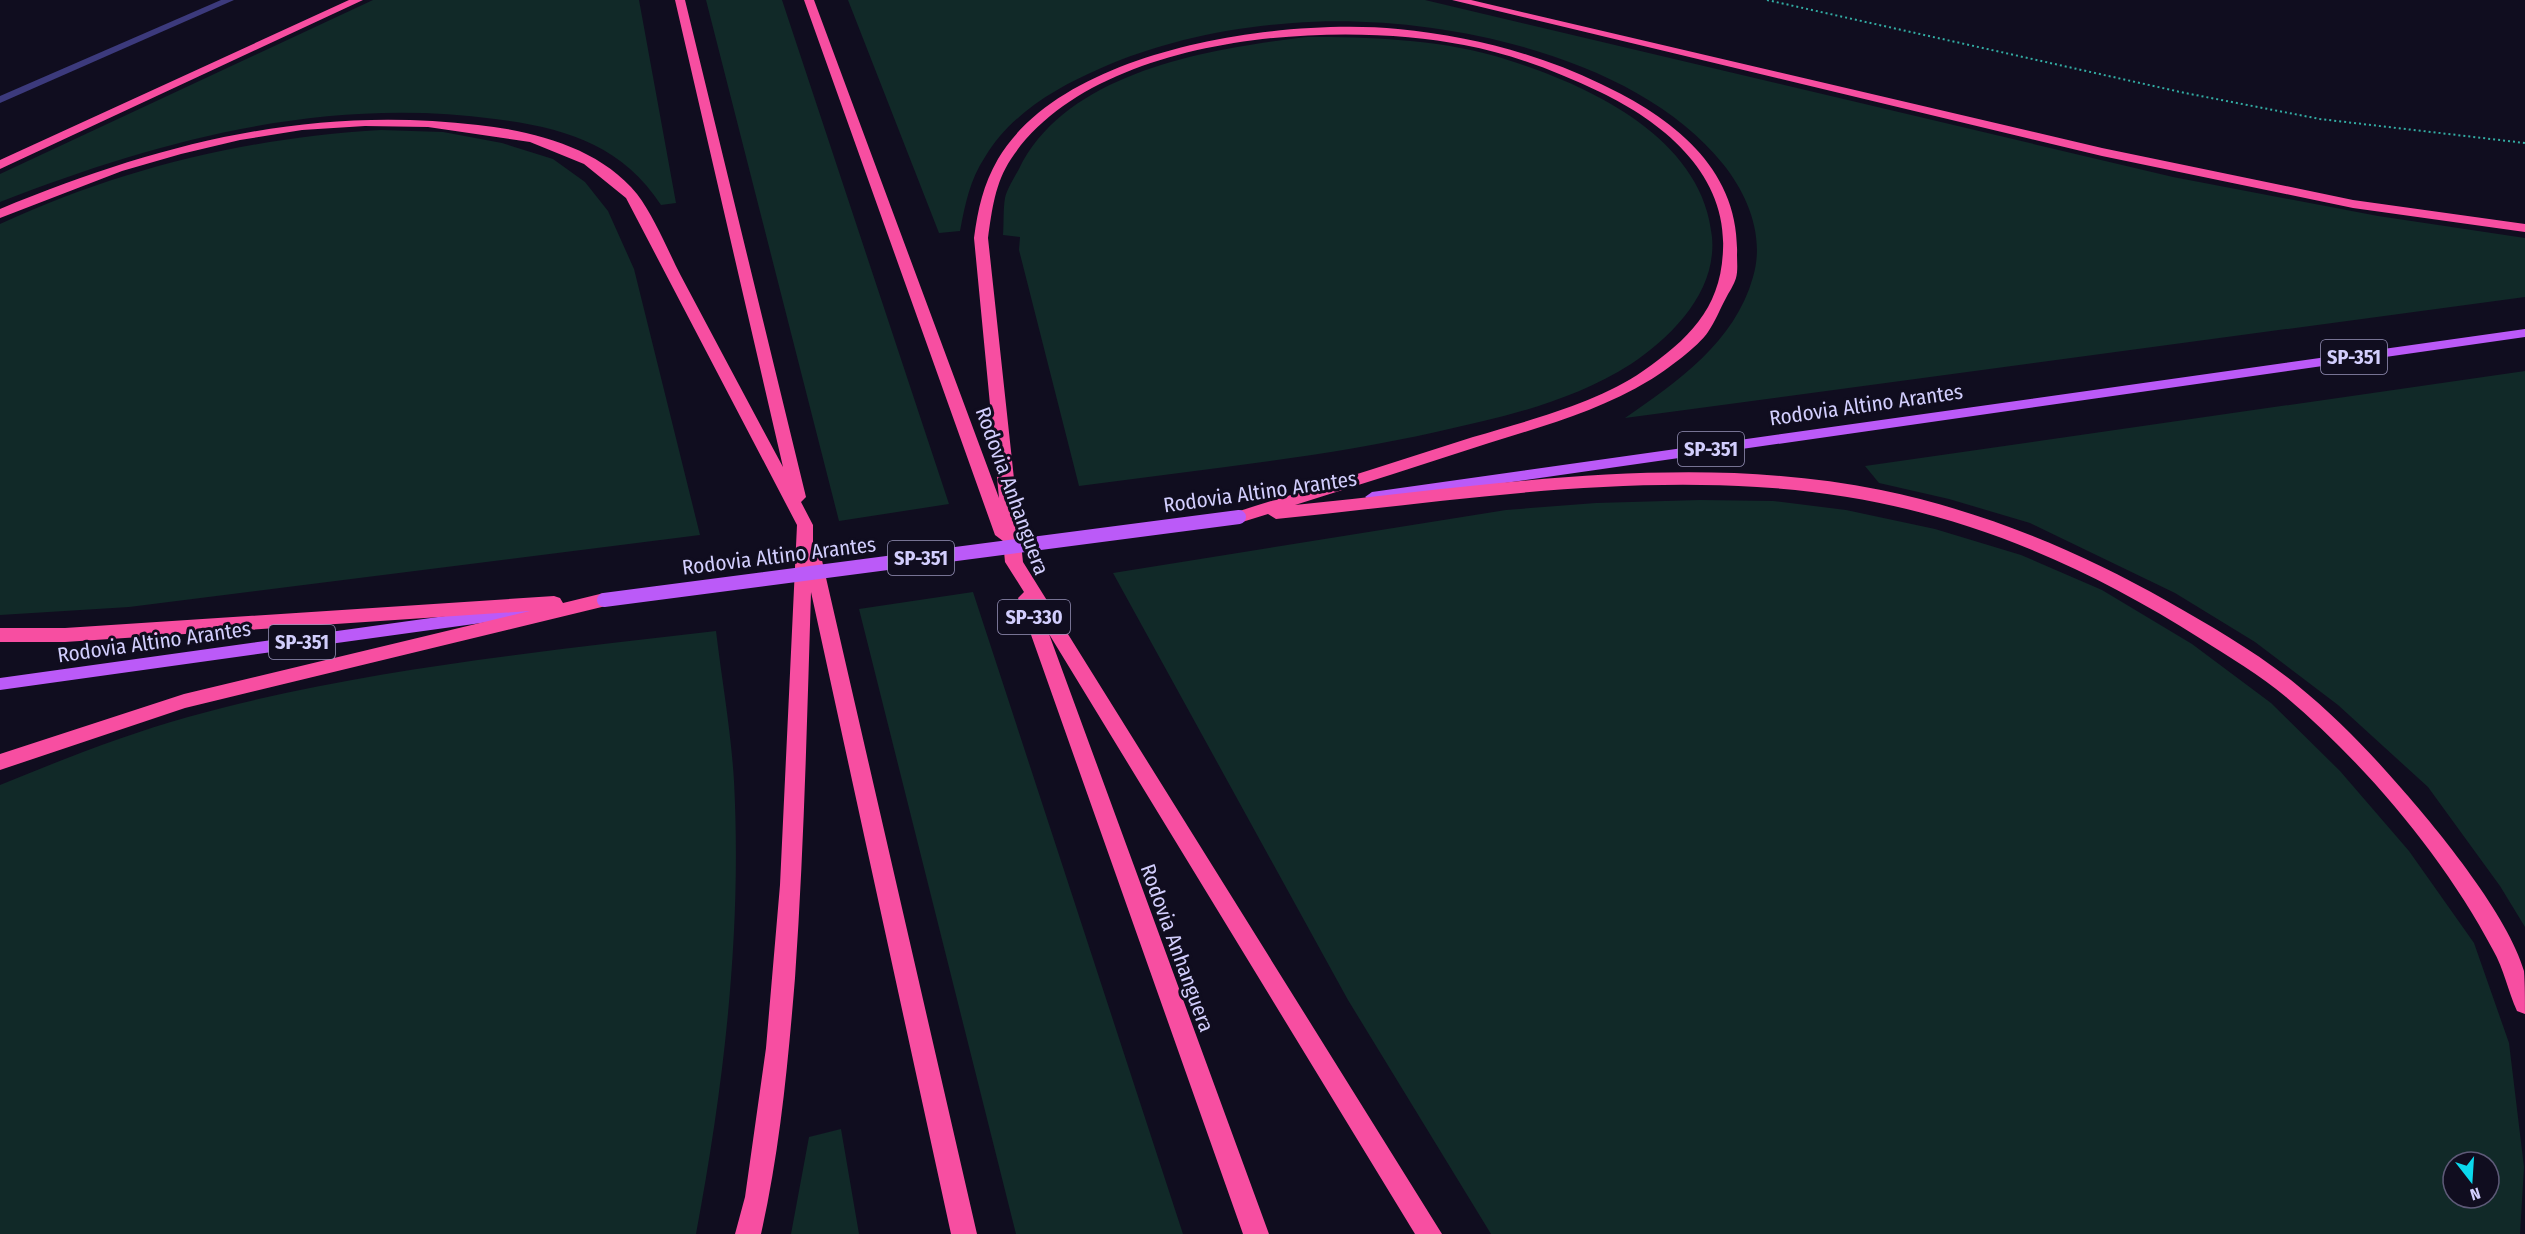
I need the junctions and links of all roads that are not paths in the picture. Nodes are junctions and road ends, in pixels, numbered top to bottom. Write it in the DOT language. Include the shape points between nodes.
graph roads {
  1 [pos="229,0"];
  2 [pos="358,0"];
  3 [pos="680,0"];
  4 [pos="809,0"];
  5 [pos="1457,0"];
  6 [pos="0,100"];
  7 [pos="0,165"];
  8 [pos="0,214"];
  9 [pos="2525,228"];
  10 [pos="2525,333"];
  11 [pos="1239,517"];
  12 [pos="805,525"];
  13 [pos="1014,562"];
  14 [pos="604,600"];
  15 [pos="0,635"];
  16 [pos="0,684"];
  17 [pos="0,762"];
  18 [pos="2525,1004"];
  19 [pos="748,1234"];
  20 [pos="964,1234"];
  21 [pos="1256,1234"];
  22 [pos="1429,1234"];
  1 -- 6 [label="street"];
  2 -- 7 [label="highway"];
  3 -- 12 [label="highway"];
  4 -- 13 [label="highway, Rodovia Anhanguera / SP-330"];
  5 -- 9 [label="highway" via="2102,152 2353,204"];
  8 -- 12 [label="highway" via="54,190 156,156 324,124 398,120 458,124 515,134 564,149 601,168 632,196"];
  10 -- 11 [label="main road, Rodovia Altino Arantes / SP-351"];
  11 -- 13 [label="highway" via="1574,411 1646,376 1701,332 1729,278 1731,228 1718,189 1695,153 1660,122 1624,99 1565,71 1514,53 1462,41 1396,32 1324,30 1250,37 1180,51 1137,65 1074,94 1033,125 1005,158 987,196 981,238"];
  11 -- 14 [label="main road, Rodovia Altino Arantes / SP-351, bridge"];
  11 -- 18 [label="highway" via="1611,481 1699,479 1826,487 1922,505 2017,535 2112,577 2190,622 2289,689 2376,771 2436,846 2502,945"];
  12 -- 19 [label="highway" via="791,885 780,1024 757,1197"];
  12 -- 20 [label="highway"];
  13 -- 21 [label="highway, Rodovia Anhanguera / SP-330"];
  13 -- 22 [label="highway"];
  14 -- 15 [label="highway" via="65,635"];
  14 -- 16 [label="main road, Rodovia Altino Arantes / SP-351"];
  14 -- 17 [label="highway" via="184,701"];
}
